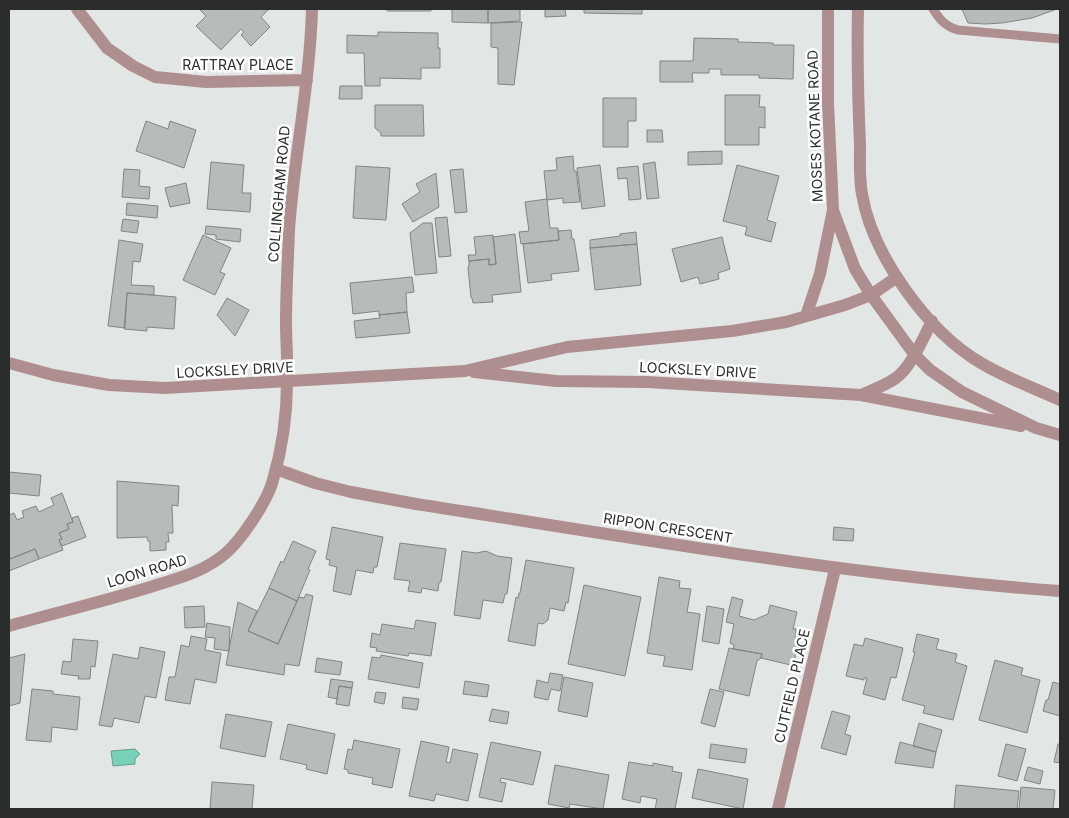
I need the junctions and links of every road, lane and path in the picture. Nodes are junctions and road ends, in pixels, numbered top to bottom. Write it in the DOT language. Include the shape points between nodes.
graph roads {
  1 [pos="77,9"];
  2 [pos="312,9"];
  3 [pos="828,9"];
  4 [pos="858,9"];
  5 [pos="933,9"];
  6 [pos="1060,39"];
  7 [pos="307,80"];
  8 [pos="833,210"];
  9 [pos="897,277"];
  10 [pos="871,295"];
  11 [pos="806,316"];
  12 [pos="932,321"];
  13 [pos="914,354"];
  14 [pos="9,363"];
  15 [pos="465,371"];
  16 [pos="288,382"];
  17 [pos="861,395"];
  18 [pos="1060,400"];
  19 [pos="1036,428"];
  20 [pos="1060,435"];
  21 [pos="276,469"];
  22 [pos="835,569"];
  23 [pos="1060,591"];
  24 [pos="9,626"];
  25 [pos="778,809"];
  1 -- 7 [label="street, RATTRAY PLACE" via="107,48 155,77 206,82"];
  2 -- 7 [label="street, COLLINGHAM ROAD"];
  3 -- 8 [label="street, MOSES KOTANE ROAD"];
  4 -- 9 [label="street" via="857,87 862,194 874,235"];
  5 -- 6 [label="lane" via="948,27 958,30"];
  7 -- 16 [label="street, COLLINGHAM ROAD" via="291,199 286,286"];
  8 -- 10 [label="street, MOSES KOTANE ROAD" via="856,269"];
  8 -- 11 [label="street" via="820,274"];
  9 -- 10 [label="street, LOCKSLEY DRIVE"];
  9 -- 12 [label="street"];
  10 -- 11 [label="street, LOCKSLEY DRIVE"];
  10 -- 13 [label="street, MOSES KOTANE ROAD"];
  11 -- 15 [label="street, LOCKSLEY DRIVE" via="732,331 567,347"];
  12 -- 13 [label="street, LOCKSLEY DRIVE"];
  12 -- 18 [label="street" via="956,346 980,363"];
  13 -- 17 [label="street, LOCKSLEY DRIVE" via="896,378"];
  13 -- 19 [label="street" via="930,370 962,392"];
  14 -- 16 [label="street, LOCKSLEY DRIVE" via="100,383 165,388"];
  15 -- 16 [label="street, LOCKSLEY DRIVE"];
  15 -- 17 [label="street, LOCKSLEY DRIVE" via="556,382 647,382"];
  16 -- 21 [label="street, LOON ROAD"];
  17 -- 19 [label="street"];
  19 -- 20 [label="street"];
  21 -- 22 [label="street, RIPPON CRESCENT" via="351,492 416,504"];
  21 -- 24 [label="street, LOON ROAD" via="273,482 239,540 215,562 183,578"];
  22 -- 23 [label="street, RIPPON CRESCENT"];
  22 -- 25 [label="street, CUTFIELD PLACE"];
}
